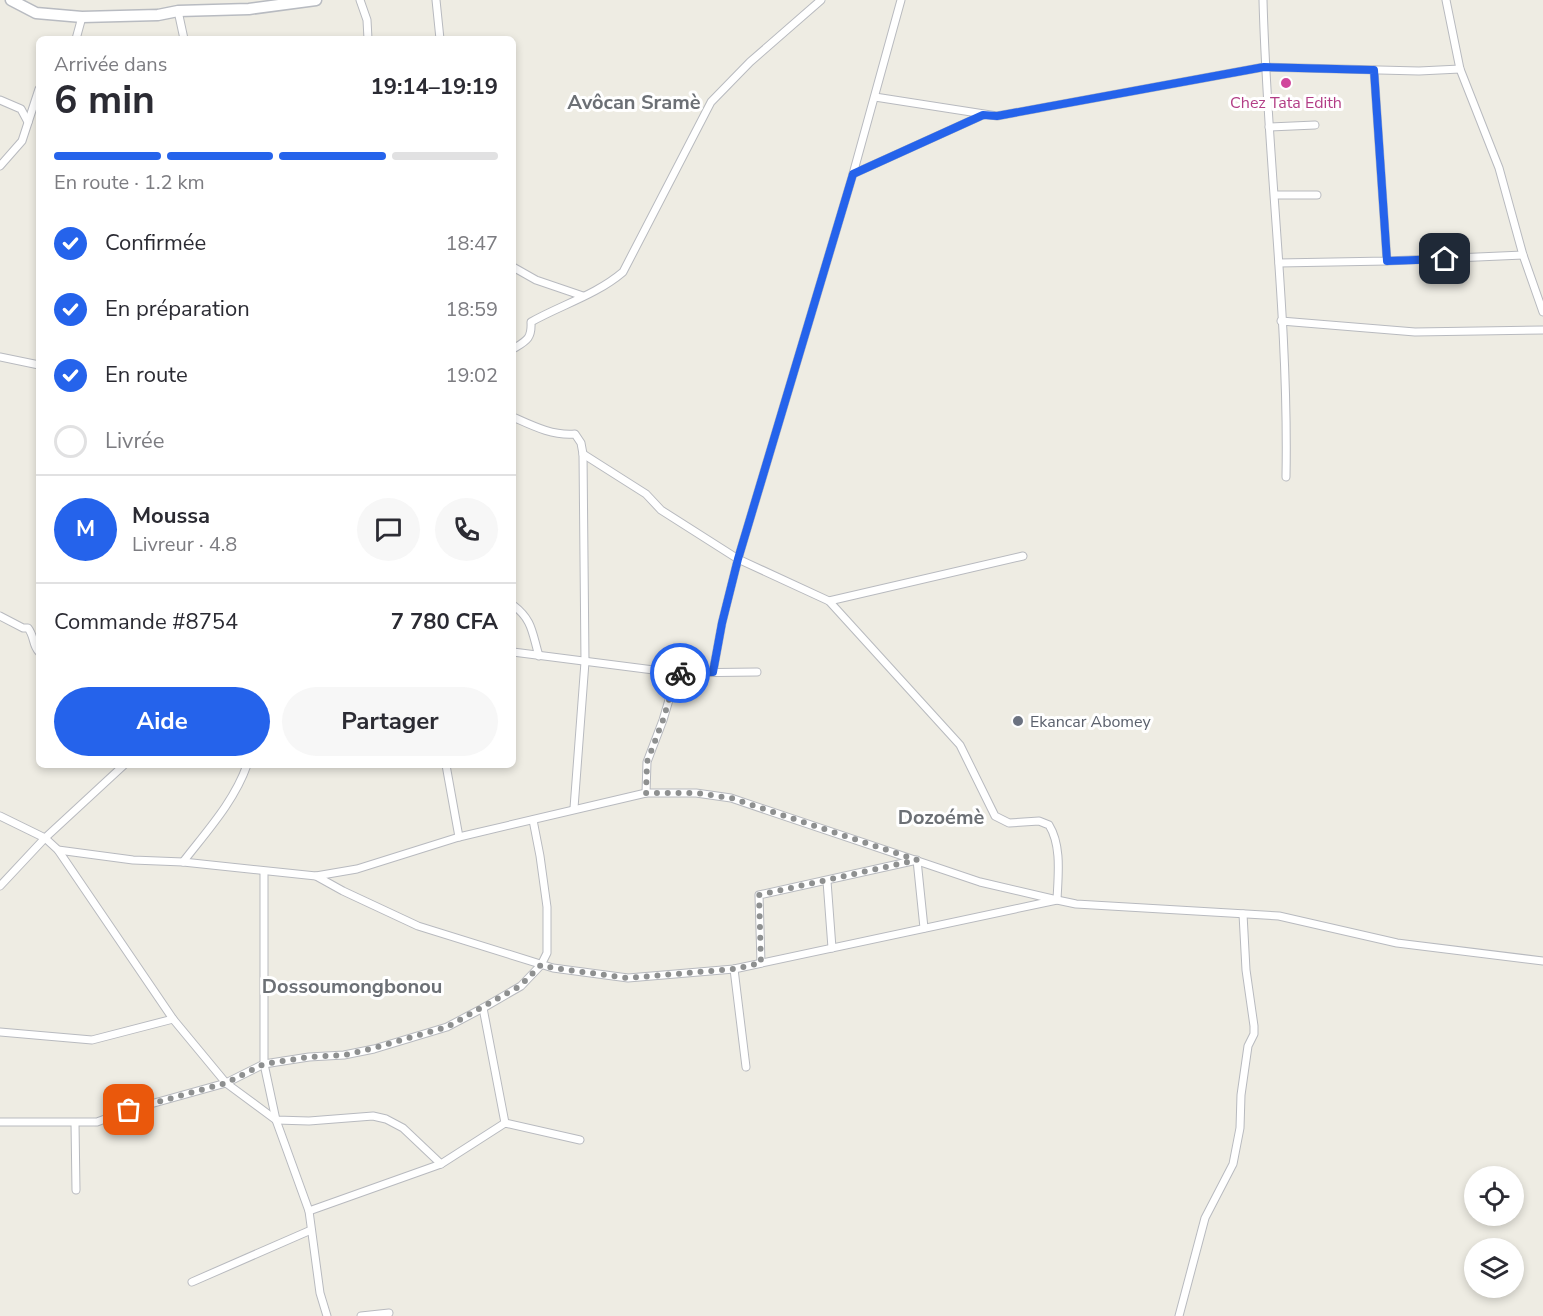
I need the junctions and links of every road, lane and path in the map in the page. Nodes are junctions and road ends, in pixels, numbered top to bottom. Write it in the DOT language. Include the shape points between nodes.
graph roads {
  1 [pos="12,0"];
  2 [pos="316,0"];
  3 [pos="360,0"];
  4 [pos="436,0"];
  5 [pos="821,0"];
  6 [pos="901,0"];
  7 [pos="1263,0"];
  8 [pos="1446,0"];
  9 [pos="178,11"];
  10 [pos="82,17"];
  11 [pos="77,36"];
  12 [pos="183,36"];
  13 [pos="368,36"];
  14 [pos="440,36"];
  15 [pos="1264,67"];
  16 [pos="1460,69"];
  17 [pos="1374,70"];
  18 [pos="875,97"];
  19 [pos="36,98"];
  20 [pos="0,100"];
  21 [pos="983,115"];
  22 [pos="28,122"];
  23 [pos="1315,125"];
  24 [pos="1269,127"];
  25 [pos="0,166"];
  26 [pos="853,174"];
  27 [pos="1275,195"];
  28 [pos="1317,195"];
  29 [pos="1523,255"];
  30 [pos="1387,261"];
  31 [pos="1279,263"];
  32 [pos="516,269"];
  33 [pos="583,296"];
  34 [pos="1543,312"];
  35 [pos="1281,321"];
  36 [pos="1543,330"];
  37 [pos="516,348"];
  38 [pos="0,357"];
  39 [pos="36,364"];
  40 [pos="516,418"];
  41 [pos="583,454"];
  42 [pos="1286,477"];
  43 [pos="1023,556"];
  44 [pos="738,559"];
  45 [pos="829,601"];
  46 [pos="516,607"];
  47 [pos="0,616"];
  48 [pos="36,649"];
  49 [pos="516,652"];
  50 [pos="539,656"];
  51 [pos="585,662"];
  52 [pos="713,672"];
  53 [pos="757,672"];
  54 [pos="677,673"];
  55 [pos="121,768"];
  56 [pos="246,768"];
  57 [pos="447,768"];
  58 [pos="646,793"];
  59 [pos="574,808"];
  60 [pos="0,816"];
  61 [pos="533,820"];
  62 [pos="459,837"];
  63 [pos="45,838"];
  64 [pos="58,850"];
  65 [pos="917,860"];
  66 [pos="183,862"];
  67 [pos="264,872"];
  68 [pos="316,876"];
  69 [pos="827,881"];
  70 [pos="0,886"];
  71 [pos="1057,900"];
  72 [pos="1243,914"];
  73 [pos="924,928"];
  74 [pos="832,948"];
  75 [pos="1543,962"];
  76 [pos="761,963"];
  77 [pos="541,965"];
  78 [pos="734,969"];
  79 [pos="483,1008"];
  80 [pos="173,1019"];
  81 [pos="0,1032"];
  82 [pos="264,1064"];
  83 [pos="746,1067"];
  84 [pos="226,1083"];
  85 [pos="276,1120"];
  86 [pos="0,1122"];
  87 [pos="505,1123"];
  88 [pos="75,1124"];
  89 [pos="580,1140"];
  90 [pos="441,1164"];
  91 [pos="76,1190"];
  92 [pos="309,1211"];
  93 [pos="311,1230"];
  94 [pos="192,1282"];
  95 [pos="389,1313"];
  96 [pos="327,1316"];
  97 [pos="361,1316"];
  98 [pos="1179,1316"];
  1 -- 10 [label="main road" via="36,13"];
  2 -- 9 [label="main road" via="249,9"];
  3 -- 13 [label="street"];
  4 -- 14 [label="street"];
  5 -- 33 [label="street" via="711,102 628,265 615,278"];
  6 -- 18 [label="street"];
  7 -- 15 [label="street"];
  8 -- 16 [label="street"];
  9 -- 10 [label="main road"];
  9 -- 12 [label="street"];
  10 -- 11 [label="street"];
  15 -- 17 [label="street"];
  15 -- 21 [label="street" via="997,116"];
  15 -- 24 [label="street"];
  16 -- 17 [label="street"];
  16 -- 29 [label="street" via="1499,168"];
  17 -- 30 [label="street"];
  18 -- 21 [label="street"];
  18 -- 26 [label="street"];
  19 -- 22 [label="street"];
  20 -- 22 [label="street" via="21,108"];
  21 -- 26 [label="street"];
  22 -- 25 [label="street" via="22,141"];
  23 -- 24 [label="street"];
  24 -- 27 [label="street"];
  26 -- 44 [label="street"];
  27 -- 28 [label="street"];
  27 -- 31 [label="street"];
  29 -- 30 [label="street"];
  29 -- 34 [label="street"];
  30 -- 31 [label="street"];
  31 -- 35 [label="street"];
  32 -- 33 [label="street"];
  33 -- 37 [label="street" via="531,322 532,333"];
  35 -- 36 [label="street" via="1415,332"];
  35 -- 42 [label="street"];
  38 -- 39 [label="street"];
  40 -- 41 [label="street" via="548,431 575,434"];
  41 -- 44 [label="street"];
  41 -- 51 [label="street"];
  43 -- 45 [label="street"];
  44 -- 45 [label="street"];
  44 -- 52 [label="street"];
  45 -- 71 [label="street" via="960,745 994,816 1009,823 1039,821 1049,825 1058,858"];
  46 -- 50 [label="street" via="529,621"];
  47 -- 48 [label="street" via="28,628"];
  49 -- 50 [label="street"];
  50 -- 51 [label="street"];
  51 -- 54 [label="street"];
  51 -- 59 [label="street"];
  52 -- 53 [label="street"];
  52 -- 54 [label="street"];
  54 -- 58 [label="street" via="647,762"];
  55 -- 63 [label="street"];
  56 -- 66 [label="street" via="219,815"];
  57 -- 62 [label="street"];
  58 -- 59 [label="street"];
  58 -- 65 [label="street" via="731,798"];
  59 -- 61 [label="street"];
  60 -- 63 [label="street"];
  61 -- 62 [label="street"];
  61 -- 77 [label="street" via="547,907 547,953"];
  62 -- 68 [label="street" via="357,869"];
  63 -- 64 [label="street"];
  63 -- 70 [label="street"];
  64 -- 66 [label="street"];
  64 -- 80 [label="street"];
  65 -- 69 [label="street"];
  65 -- 71 [label="street" via="980,882"];
  65 -- 73 [label="street"];
  66 -- 67 [label="street"];
  67 -- 68 [label="street"];
  67 -- 82 [label="street"];
  68 -- 77 [label="street" via="418,926"];
  69 -- 74 [label="street"];
  69 -- 76 [label="street" via="759,895"];
  71 -- 72 [label="street"];
  71 -- 73 [label="street"];
  72 -- 75 [label="street" via="1279,916 1397,943"];
  72 -- 98 [label="street" via="1254,1034 1248,1046 1240,1128 1233,1164 1205,1218"];
  73 -- 74 [label="street"];
  74 -- 76 [label="street"];
  76 -- 78 [label="street"];
  77 -- 78 [label="street" via="628,978"];
  77 -- 79 [label="street" via="520,986"];
  78 -- 83 [label="street"];
  79 -- 82 [label="street" via="447,1027 374,1048"];
  79 -- 87 [label="street"];
  80 -- 81 [label="street" via="92,1040"];
  80 -- 84 [label="street"];
  82 -- 84 [label="street"];
  82 -- 85 [label="street"];
  84 -- 85 [label="street"];
  84 -- 88 [label="street" via="97,1122"];
  85 -- 90 [label="street" via="373,1116 386,1119 403,1128"];
  85 -- 92 [label="street"];
  86 -- 88 [label="street"];
  87 -- 89 [label="street"];
  87 -- 90 [label="street"];
  88 -- 91 [label="street"];
  90 -- 92 [label="street"];
  92 -- 93 [label="street"];
  93 -- 94 [label="street"];
  93 -- 96 [label="street"];
  95 -- 97 [label="street"];
}
